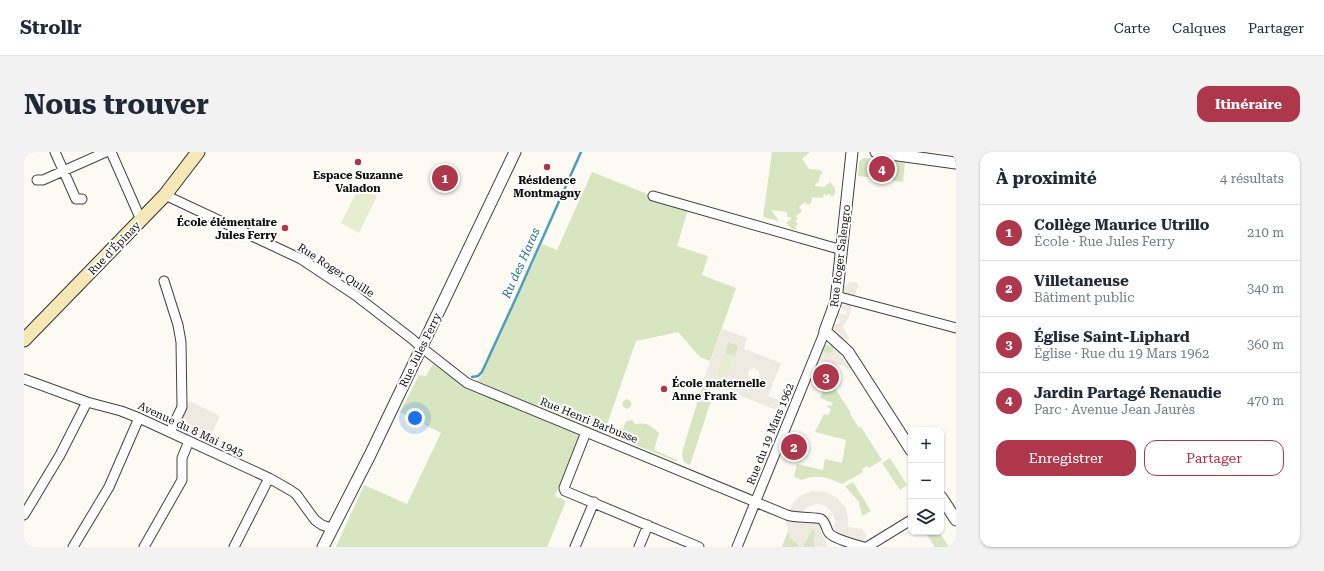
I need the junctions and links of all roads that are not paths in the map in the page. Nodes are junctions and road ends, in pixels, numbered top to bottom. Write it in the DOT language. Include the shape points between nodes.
graph roads {
  1 [pos="55,152"];
  2 [pos="106,152"];
  3 [pos="112,152"];
  4 [pos="198,152"];
  5 [pos="515,152"];
  6 [pos="852,152"];
  7 [pos="876,152"];
  8 [pos="956,163"];
  9 [pos="63,171"];
  10 [pos="37,180"];
  11 [pos="165,195"];
  12 [pos="653,196"];
  13 [pos="82,200"];
  14 [pos="141,220"];
  15 [pos="842,250"];
  16 [pos="164,281"];
  17 [pos="836,296"];
  18 [pos="956,328"];
  19 [pos="825,331"];
  20 [pos="24,340"];
  21 [pos="421,347"];
  22 [pos="24,379"];
  23 [pos="87,402"];
  24 [pos="139,418"];
  25 [pos="170,432"];
  26 [pos="586,432"];
  27 [pos="189,442"];
  28 [pos="908,445"];
  29 [pos="269,478"];
  30 [pos="594,502"];
  31 [pos="755,502"];
  32 [pos="944,502"];
  33 [pos="25,510"];
  34 [pos="956,520"];
  35 [pos="908,522"];
  36 [pos="648,525"];
  37 [pos="331,528"];
  38 [pos="73,547"];
  39 [pos="144,547"];
  40 [pos="234,547"];
  41 [pos="323,547"];
  42 [pos="575,547"];
  43 [pos="639,547"];
  44 [pos="699,547"];
  45 [pos="737,547"];
  46 [pos="864,547"];
  47 [pos="867,547"];
  1 -- 9 [label="street"];
  2 -- 9 [label="street"];
  3 -- 14 [label="street"];
  4 -- 11 [label="main road, Rue d'Épinay"];
  5 -- 21 [label="street, Rue Jules Ferry"];
  6 -- 15 [label="street, Rue Roger Salengro"];
  7 -- 8 [label="street"];
  9 -- 10 [label="street"];
  9 -- 13 [label="street" via="76,199"];
  11 -- 14 [label="main road, Rue d'Épinay"];
  11 -- 21 [label="street, Rue Roger Quille" via="301,259 355,295"];
  12 -- 15 [label="street"];
  14 -- 20 [label="main road, Rue d'Épinay"];
  15 -- 17 [label="street, Rue Roger Salengro"];
  16 -- 25 [label="street" via="181,342 182,407"];
  17 -- 18 [label="street"];
  17 -- 19 [label="street, Rue Roger Salengro" via="835,306"];
  19 -- 28 [label="street" via="848,352"];
  19 -- 31 [label="street, Rue du 19 Mars 1962"];
  21 -- 26 [label="street, Rue Henri Barbusse" via="467,383"];
  21 -- 37 [label="street, Rue Jules Ferry" via="370,455"];
  22 -- 23 [label="street, Avenue du 8 Mai 1945"];
  23 -- 24 [label="street, Avenue du 8 Mai 1945"];
  23 -- 33 [label="street" via="60,455"];
  24 -- 25 [label="street, Avenue du 8 Mai 1945"];
  24 -- 38 [label="street" via="109,487"];
  25 -- 27 [label="street, Avenue du 8 Mai 1945"];
  26 -- 30 [label="street" via="564,488 565,491"];
  26 -- 31 [label="street, Rue Henri Barbusse"];
  27 -- 29 [label="street, Avenue du 8 Mai 1945"];
  27 -- 39 [label="street" via="182,458 182,480"];
  29 -- 37 [label="street, Avenue du 8 Mai 1945" via="296,494 315,520"];
  29 -- 40 [label="street"];
  30 -- 36 [label="street"];
  30 -- 42 [label="street"];
  31 -- 45 [label="street, Rue du 19 Mars 1962"];
  31 -- 46 [label="street, Rue Henri Barbusse" via="792,517 820,518 831,535"];
  32 -- 34 [label="street"];
  35 -- 47 [label="street"];
  36 -- 43 [label="street"];
  36 -- 44 [label="street"];
  37 -- 41 [label="street, Rue Jules Ferry"];
}
